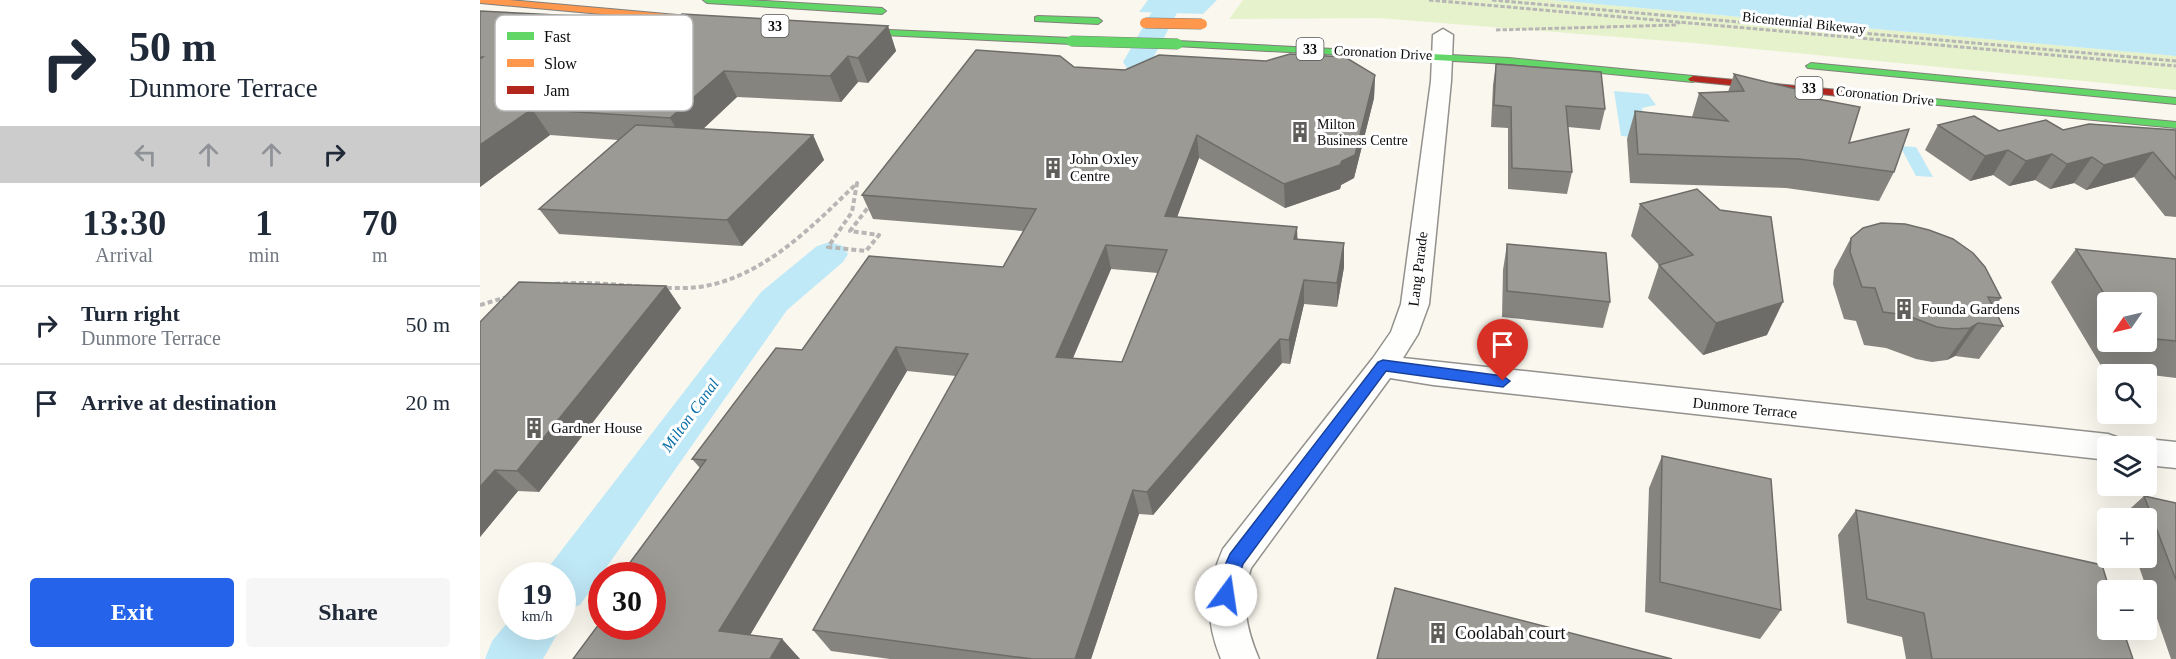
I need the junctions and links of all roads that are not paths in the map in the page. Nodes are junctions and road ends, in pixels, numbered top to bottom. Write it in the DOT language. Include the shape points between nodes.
graph roads {
  1 [pos="480,0"];
  2 [pos="707,0"];
  3 [pos="896,12"];
  4 [pos="646,15"];
  5 [pos="693,19"];
  6 [pos="1025,19"];
  7 [pos="1104,21"];
  8 [pos="1132,22"];
  9 [pos="735,23"];
  10 [pos="1208,25"];
  11 [pos="830,30"];
  12 [pos="1442,40"];
  13 [pos="1796,64"];
  14 [pos="2176,101"];
  15 [pos="2176,125"];
  16 [pos="1383,366"];
  17 [pos="2097,446"];
  18 [pos="2157,453"];
  19 [pos="2176,455"];
  20 [pos="1240,659"];
  1 -- 4 [label="highway"];
  2 -- 3 [label="highway, 33"];
  5 -- 9 [label="highway"];
  6 -- 7 [label="highway"];
  8 -- 10 [label="highway, bridge"];
  11 -- 12 [label="highway, Coronation Drive / 33, bridge" via="1178,44"];
  12 -- 15 [label="highway, Coronation Drive / 33" via="1691,76"];
  12 -- 16 [label="street, Lang Parade" via="1441,81 1415,304 1404,334"];
  13 -- 14 [label="highway, Coronation Drive / 33"];
  16 -- 17 [label="street, Dunmore Terrace"];
  16 -- 20 [label="street, Lang Parade" via="1236,560 1226,613"];
  18 -- 19 [label="street"];
}
